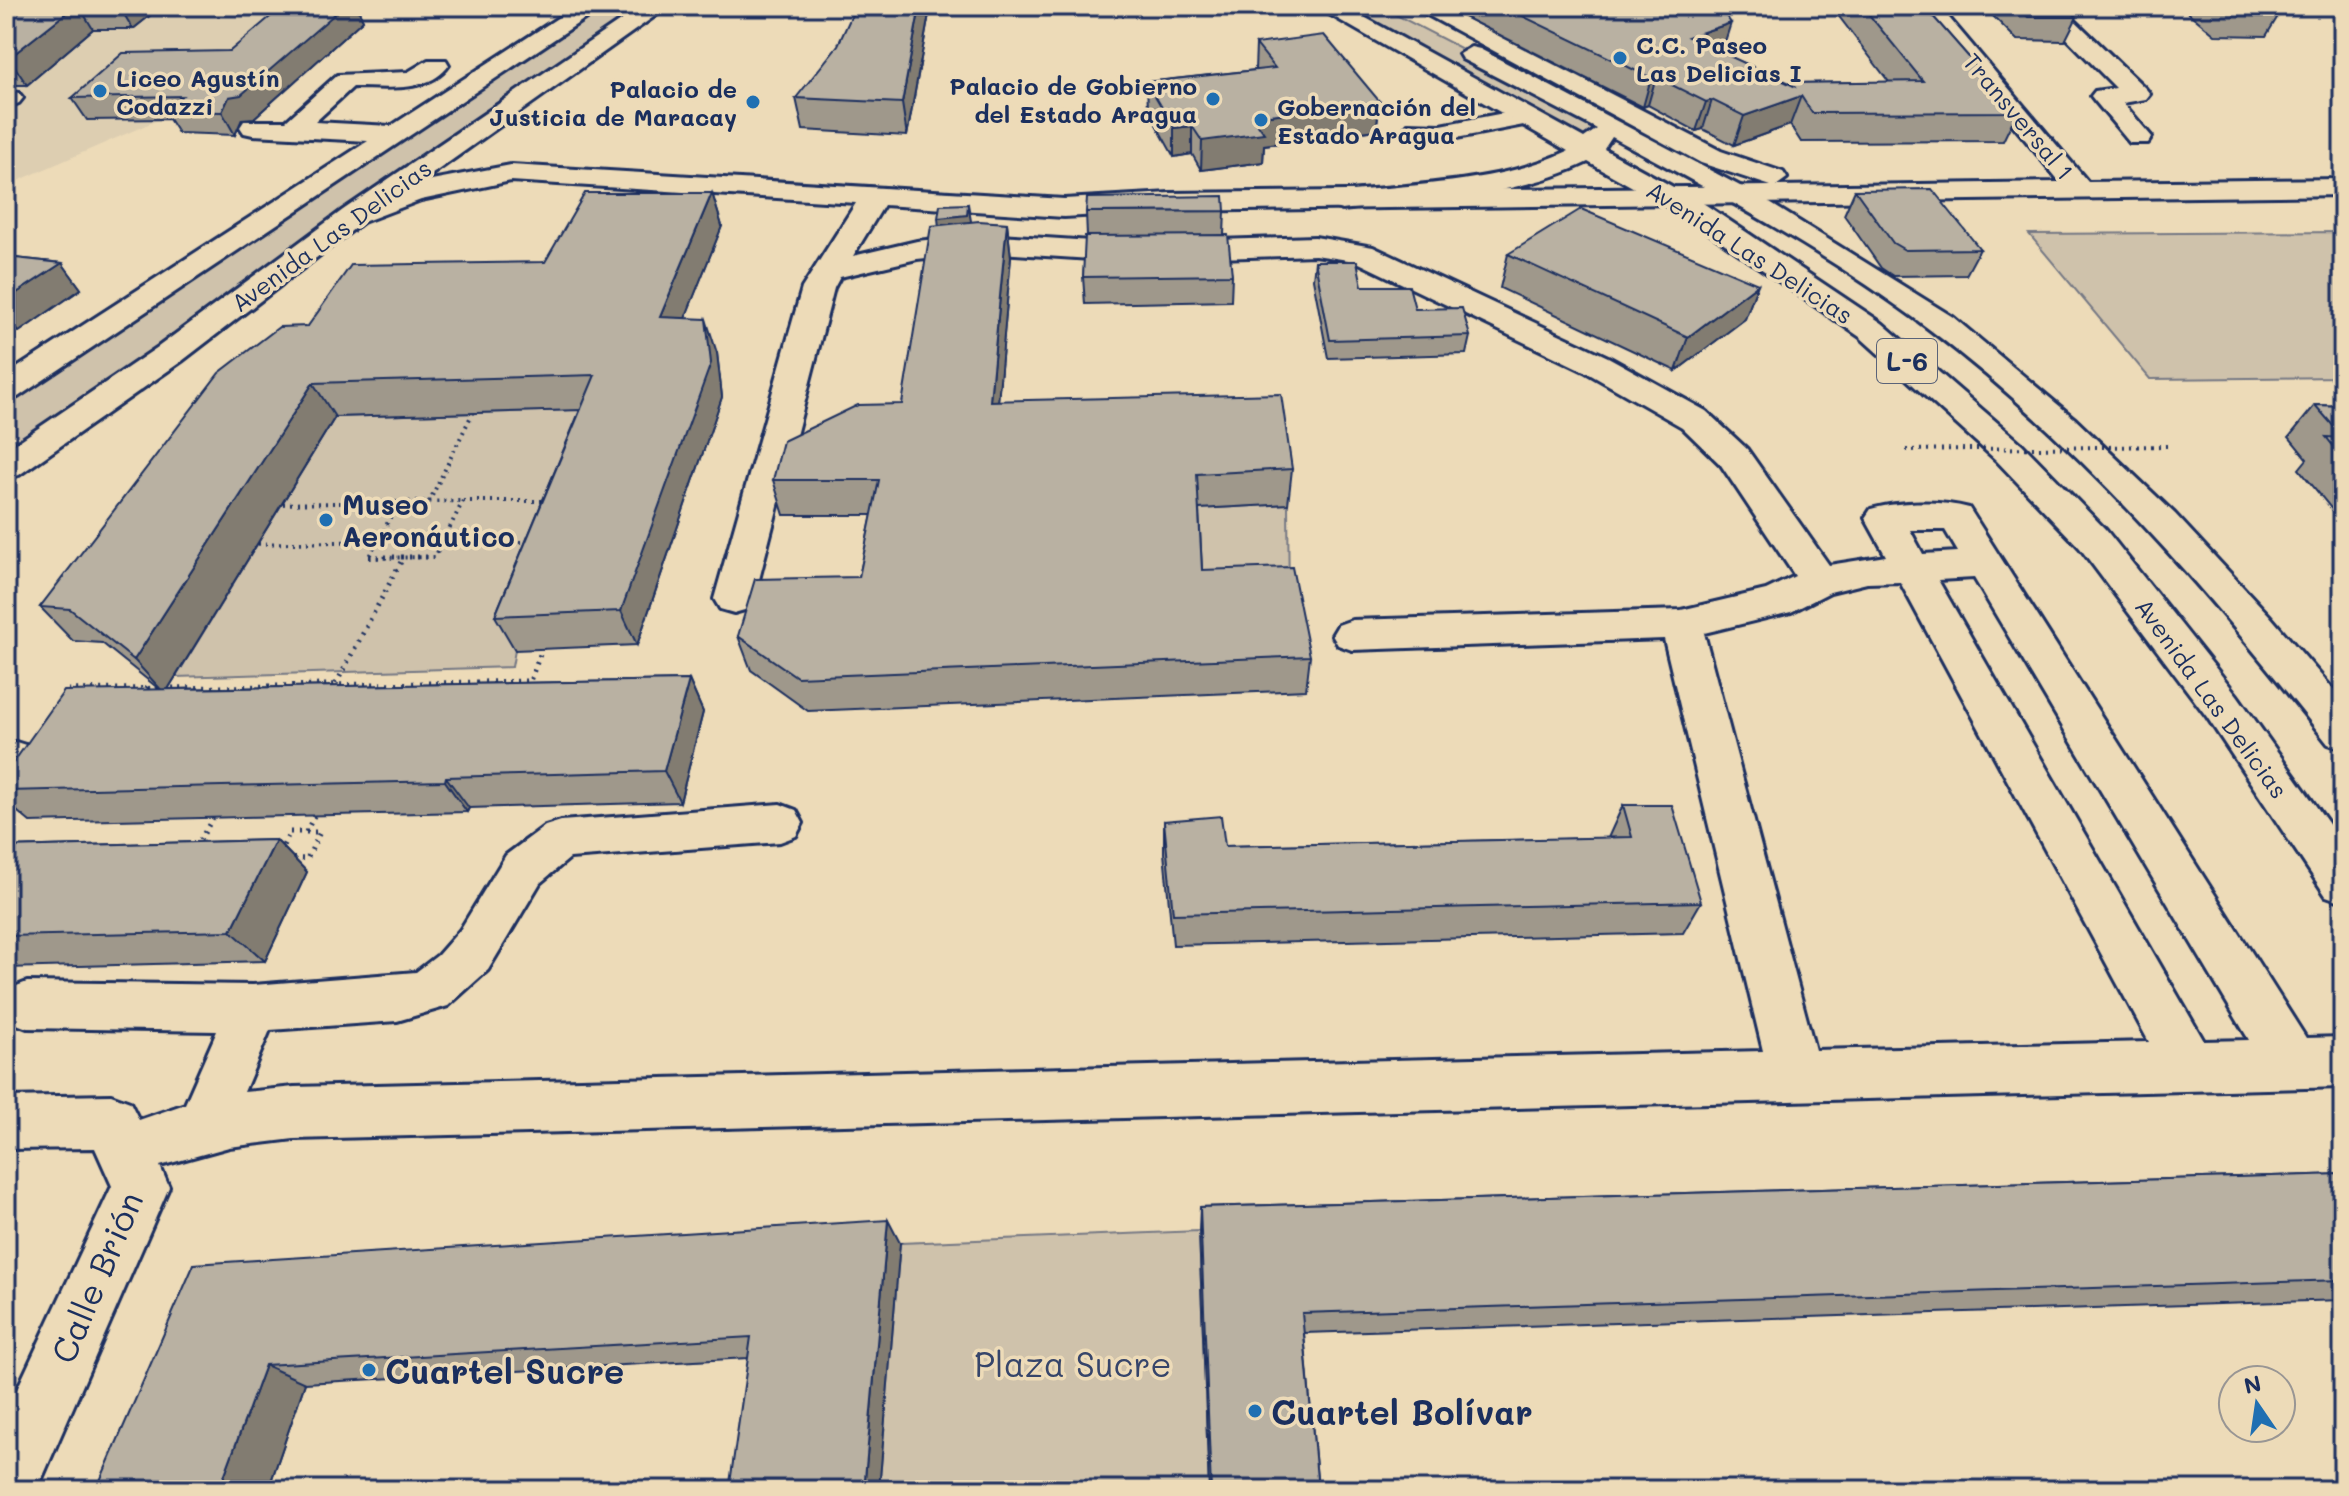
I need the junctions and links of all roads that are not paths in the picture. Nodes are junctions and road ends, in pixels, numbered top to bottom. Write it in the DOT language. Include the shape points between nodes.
graph roads {
  1 [pos="592,6"];
  2 [pos="657,6"];
  3 [pos="1327,6"];
  4 [pos="1379,6"];
  5 [pos="1423,6"];
  6 [pos="1927,6"];
  7 [pos="2047,6"];
  8 [pos="437,65"];
  9 [pos="1585,112"];
  10 [pos="1525,117"];
  11 [pos="253,127"];
  12 [pos="292,129"];
  13 [pos="1417,130"];
  14 [pos="394,134"];
  15 [pos="2139,137"];
  16 [pos="1590,153"];
  17 [pos="2343,169"];
  18 [pos="1773,178"];
  19 [pos="2075,183"];
  20 [pos="1723,187"];
  21 [pos="2343,187"];
  22 [pos="1656,190"];
  23 [pos="874,198"];
  24 [pos="1342,201"];
  25 [pos="353,216"];
  26 [pos="828,271"];
  27 [pos="91,333"];
  28 [pos="170,354"];
  29 [pos="12,382"];
  30 [pos="74,417"];
  31 [pos="6,467"];
  32 [pos="1910,566"];
  33 [pos="1819,581"];
  34 [pos="734,599"];
  35 [pos="1681,624"];
  36 [pos="1352,635"];
  37 [pos="2343,732"];
  38 [pos="780,823"];
  39 [pos="2343,882"];
  40 [pos="27,1005"];
  41 [pos="253,1008"];
  42 [pos="2343,1062"];
  43 [pos="2292,1063"];
  44 [pos="2190,1066"];
  45 [pos="1795,1075"];
  46 [pos="6,1123"];
  47 [pos="204,1124"];
  48 [pos="126,1153"];
  49 [pos="6,1485"];
  1 -- 14 [label="street, Avenida Las Delicias"];
  2 -- 25 [label="street, Avenida Las Delicias"];
  3 -- 10 [label="street, Avenida Las Delicias / L-6"];
  4 -- 9 [label="street, Avenida Las Delicias / L-6"];
  5 -- 18 [label="street" via="1711,157"];
  6 -- 19 [label="street, Transversal 1"];
  7 -- 15 [label="street" via="2112,86"];
  8 -- 12 [label="street" via="413,79 346,80"];
  9 -- 16 [label="street" via="1600,140"];
  9 -- 20 [label="street, Avenida Las Delicias / L-6"];
  10 -- 13 [label="street" via="1441,133"];
  10 -- 16 [label="street, Avenida Las Delicias / L-6"];
  11 -- 12 [label="street"];
  12 -- 14 [label="street"];
  14 -- 27 [label="street, Avenida Las Delicias"];
  16 -- 22 [label="street, Avenida Las Delicias / L-6"];
  16 -- 24 [label="street" via="1560,167 1514,177"];
  17 -- 19 [label="street"];
  18 -- 19 [label="street"];
  18 -- 20 [label="street"];
  19 -- 20 [label="street"];
  19 -- 21 [label="street"];
  20 -- 22 [label="street"];
  20 -- 37 [label="street, Avenida Las Delicias / L-6" via="1893,290 1955,334 2071,432 2159,518 2282,654"];
  22 -- 24 [label="street"];
  22 -- 39 [label="street, Avenida Las Delicias / L-6" via="1801,279 1871,330 2009,452 2111,562 2222,706"];
  23 -- 24 [label="street" via="1064,208"];
  23 -- 25 [label="street" via="511,173 409,191"];
  23 -- 26 [label="street"];
  25 -- 28 [label="street, Avenida Las Delicias"];
  26 -- 33 [label="street" via="917,250 983,243 1122,252 1315,246 1362,253 1596,364 1694,419 1734,457"];
  26 -- 34 [label="street" via="818,288"];
  27 -- 28 [label="street" via="90,350 97,363 122,366"];
  27 -- 29 [label="street, Avenida Las Delicias"];
  28 -- 30 [label="street, Avenida Las Delicias"];
  29 -- 30 [label="street" via="68,392"];
  30 -- 31 [label="street, Avenida Las Delicias"];
  32 -- 33 [label="street"];
  32 -- 43 [label="street" via="1884,518 1956,517"];
  32 -- 44 [label="street"];
  33 -- 35 [label="street" via="1777,602"];
  35 -- 36 [label="street"];
  35 -- 45 [label="street"];
  38 -- 41 [label="street" via="561,840 521,869 490,928 452,975 427,992"];
  40 -- 41 [label="street"];
  41 -- 47 [label="street"];
  42 -- 43 [label="street"];
  43 -- 44 [label="street"];
  44 -- 45 [label="street"];
  45 -- 47 [label="street" via="294,1113"];
  46 -- 48 [label="street, Calle Brión" via="111,1121"];
  47 -- 48 [label="street"];
  48 -- 49 [label="street, Calle Brión" via="141,1187"];
}
